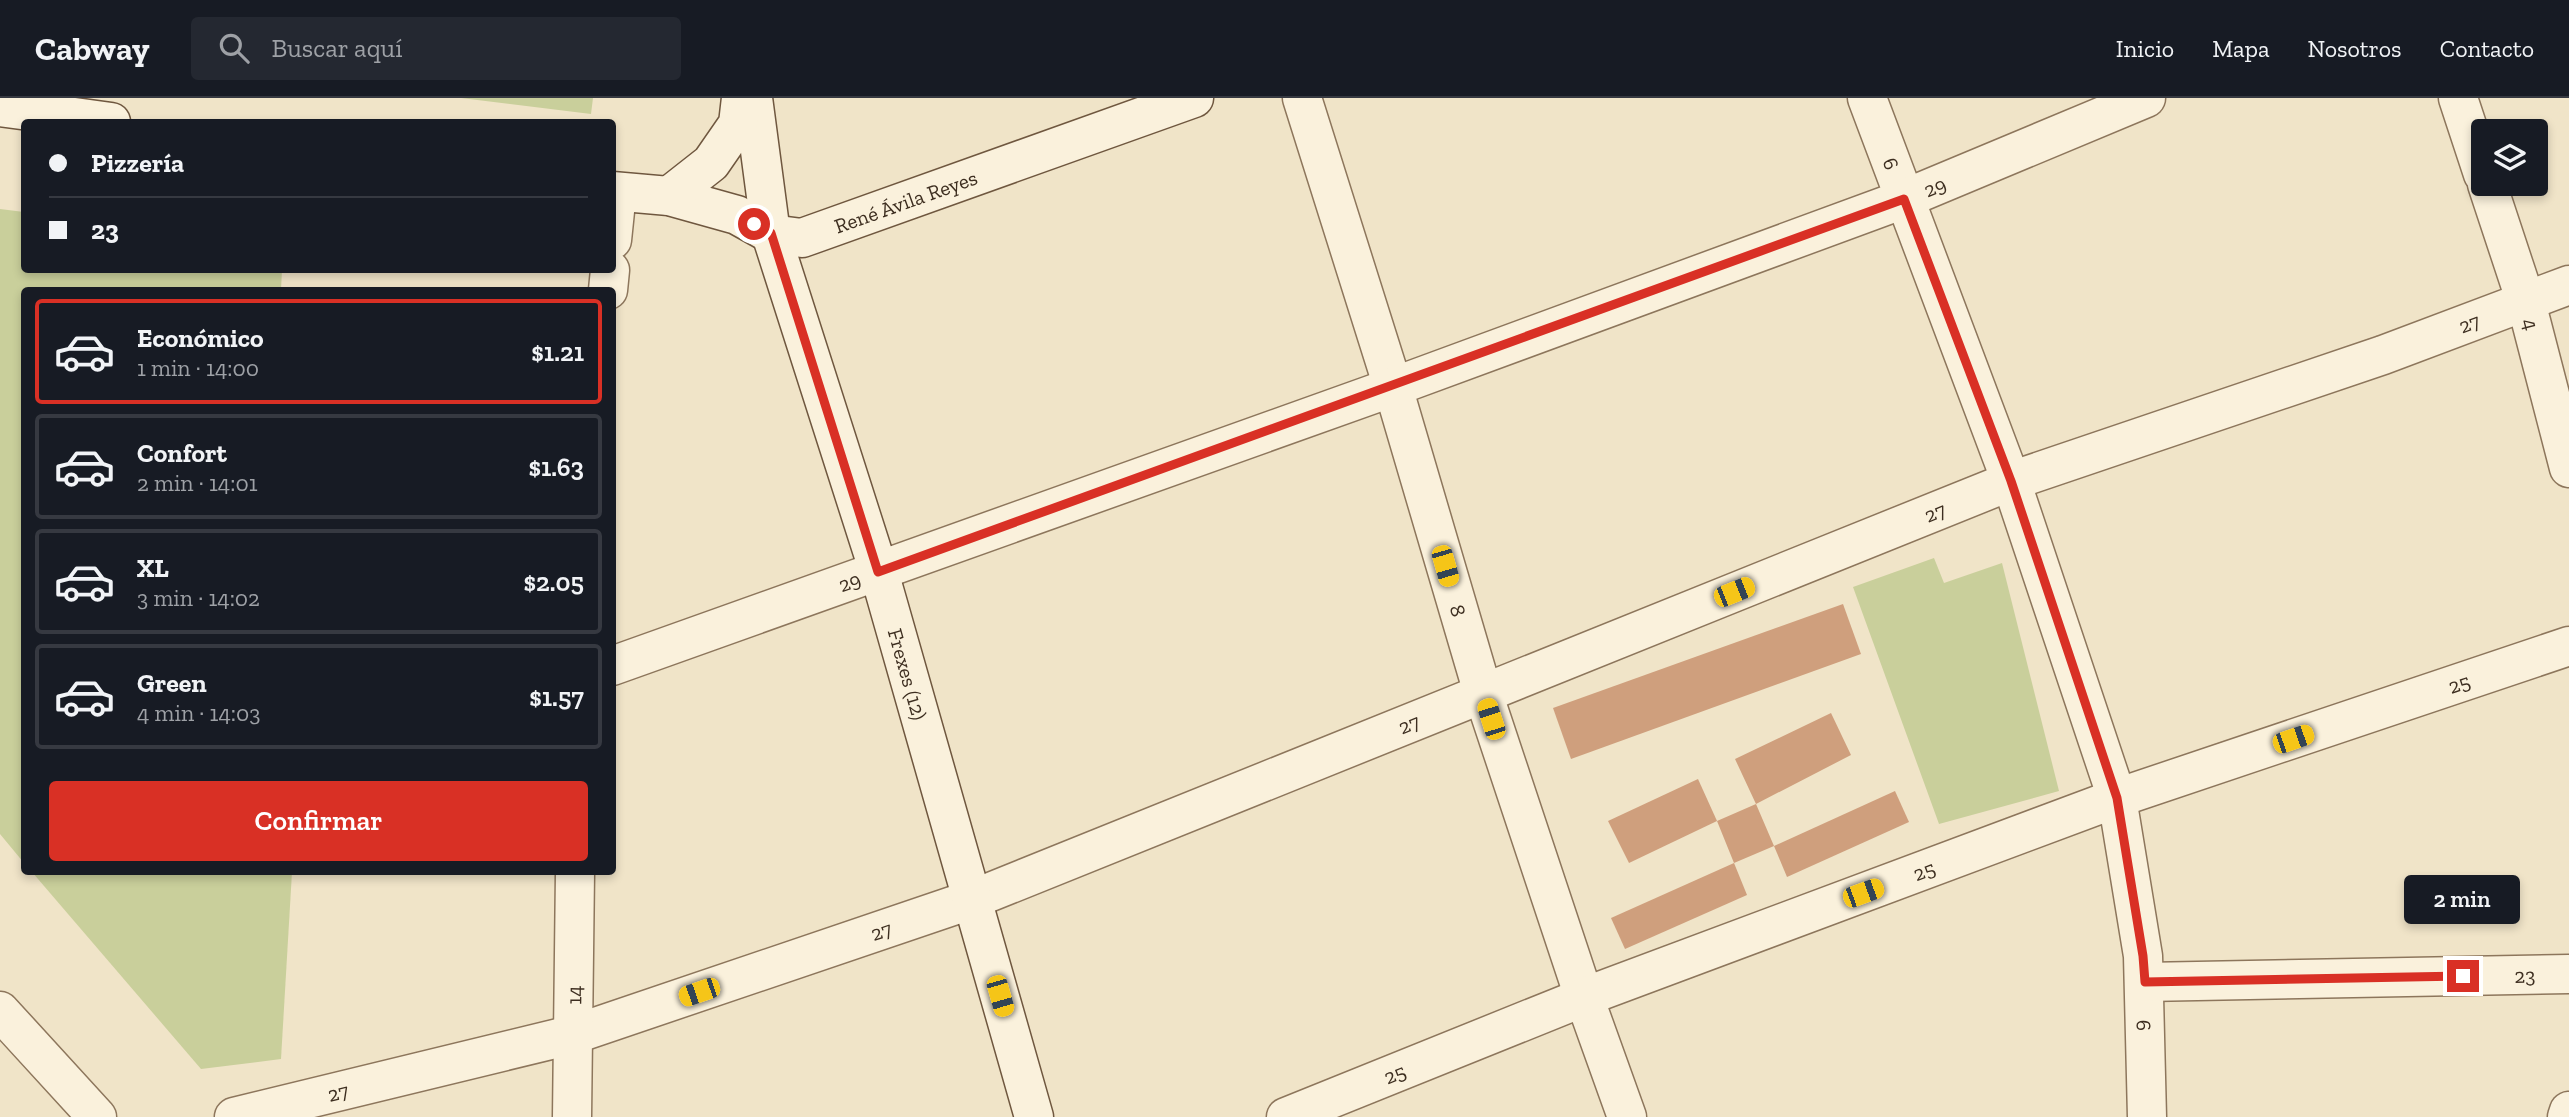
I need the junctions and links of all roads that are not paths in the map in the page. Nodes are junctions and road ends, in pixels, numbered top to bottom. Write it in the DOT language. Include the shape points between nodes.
graph roads {
  1 [pos="741,98"];
  2 [pos="753,98"];
  3 [pos="1194,98"];
  4 [pos="1301,98"];
  5 [pos="1867,98"];
  6 [pos="2146,98"];
  7 [pos="2458,98"];
  8 [pos="0,107"];
  9 [pos="89,119"];
  10 [pos="2471,137"];
  11 [pos="616,191"];
  12 [pos="670,196"];
  13 [pos="2491,196"];
  14 [pos="1904,199"];
  15 [pos="771,233"];
  16 [pos="2569,285"];
  17 [pos="2526,302"];
  18 [pos="1393,387"];
  19 [pos="2569,468"];
  20 [pos="2011,481"];
  21 [pos="878,572"];
  22 [pos="2569,646"];
  23 [pos="616,665"];
  24 [pos="1483,693"];
  25 [pos="2117,798"];
  26 [pos="575,875"];
  27 [pos="972,899"];
  28 [pos="2569,974"];
  29 [pos="2145,982"];
  30 [pos="1584,997"];
  31 [pos="0,1011"];
  32 [pos="575,1034"];
  33 [pos="2569,1111"];
  34 [pos="96,1117"];
  35 [pos="234,1117"];
  36 [pos="572,1117"];
  37 [pos="1034,1117"];
  38 [pos="1286,1117"];
  39 [pos="1627,1117"];
  40 [pos="2147,1117"];
  41 [pos="2567,1117"];
  1 -- 12 [label="street" via="738,124 711,163"];
  2 -- 15 [label="street, Frexes (12)"];
  3 -- 15 [label="street, René Ávila Reyes" via="802,238"];
  4 -- 18 [label="street, 8"];
  5 -- 14 [label="street, 6"];
  6 -- 14 [label="street, 29"];
  7 -- 10 [label="street"];
  8 -- 9 [label="street"];
  11 -- 12 [label="street, René Ávila Reyes"];
  12 -- 15 [label="street, René Ávila Reyes" via="737,215"];
  13 -- 17 [label="street, 4"];
  14 -- 18 [label="street, 29"];
  14 -- 20 [label="street, 6"];
  15 -- 21 [label="street, Frexes (12)"];
  16 -- 17 [label="street, 27"];
  17 -- 19 [label="street, 4"];
  17 -- 20 [label="street, 27"];
  18 -- 21 [label="street, 29"];
  18 -- 24 [label="street, 8"];
  20 -- 24 [label="street, 27"];
  20 -- 25 [label="street, 6"];
  21 -- 23 [label="street, 29"];
  21 -- 27 [label="street, Frexes (12)"];
  22 -- 25 [label="street, 25"];
  24 -- 27 [label="street, 27"];
  24 -- 30 [label="street, 8"];
  25 -- 29 [label="street, 6"];
  25 -- 30 [label="street, 25"];
  26 -- 32 [label="street, 14"];
  27 -- 32 [label="street, 27"];
  27 -- 37 [label="street, Frexes (12)"];
  28 -- 29 [label="street, 23"];
  29 -- 40 [label="street, 6"];
  30 -- 38 [label="street, 25"];
  30 -- 39 [label="street, 8"];
  31 -- 34 [label="street"];
  32 -- 35 [label="street, 27"];
  32 -- 36 [label="street, 14"];
  33 -- 41 [label="street"];
}
